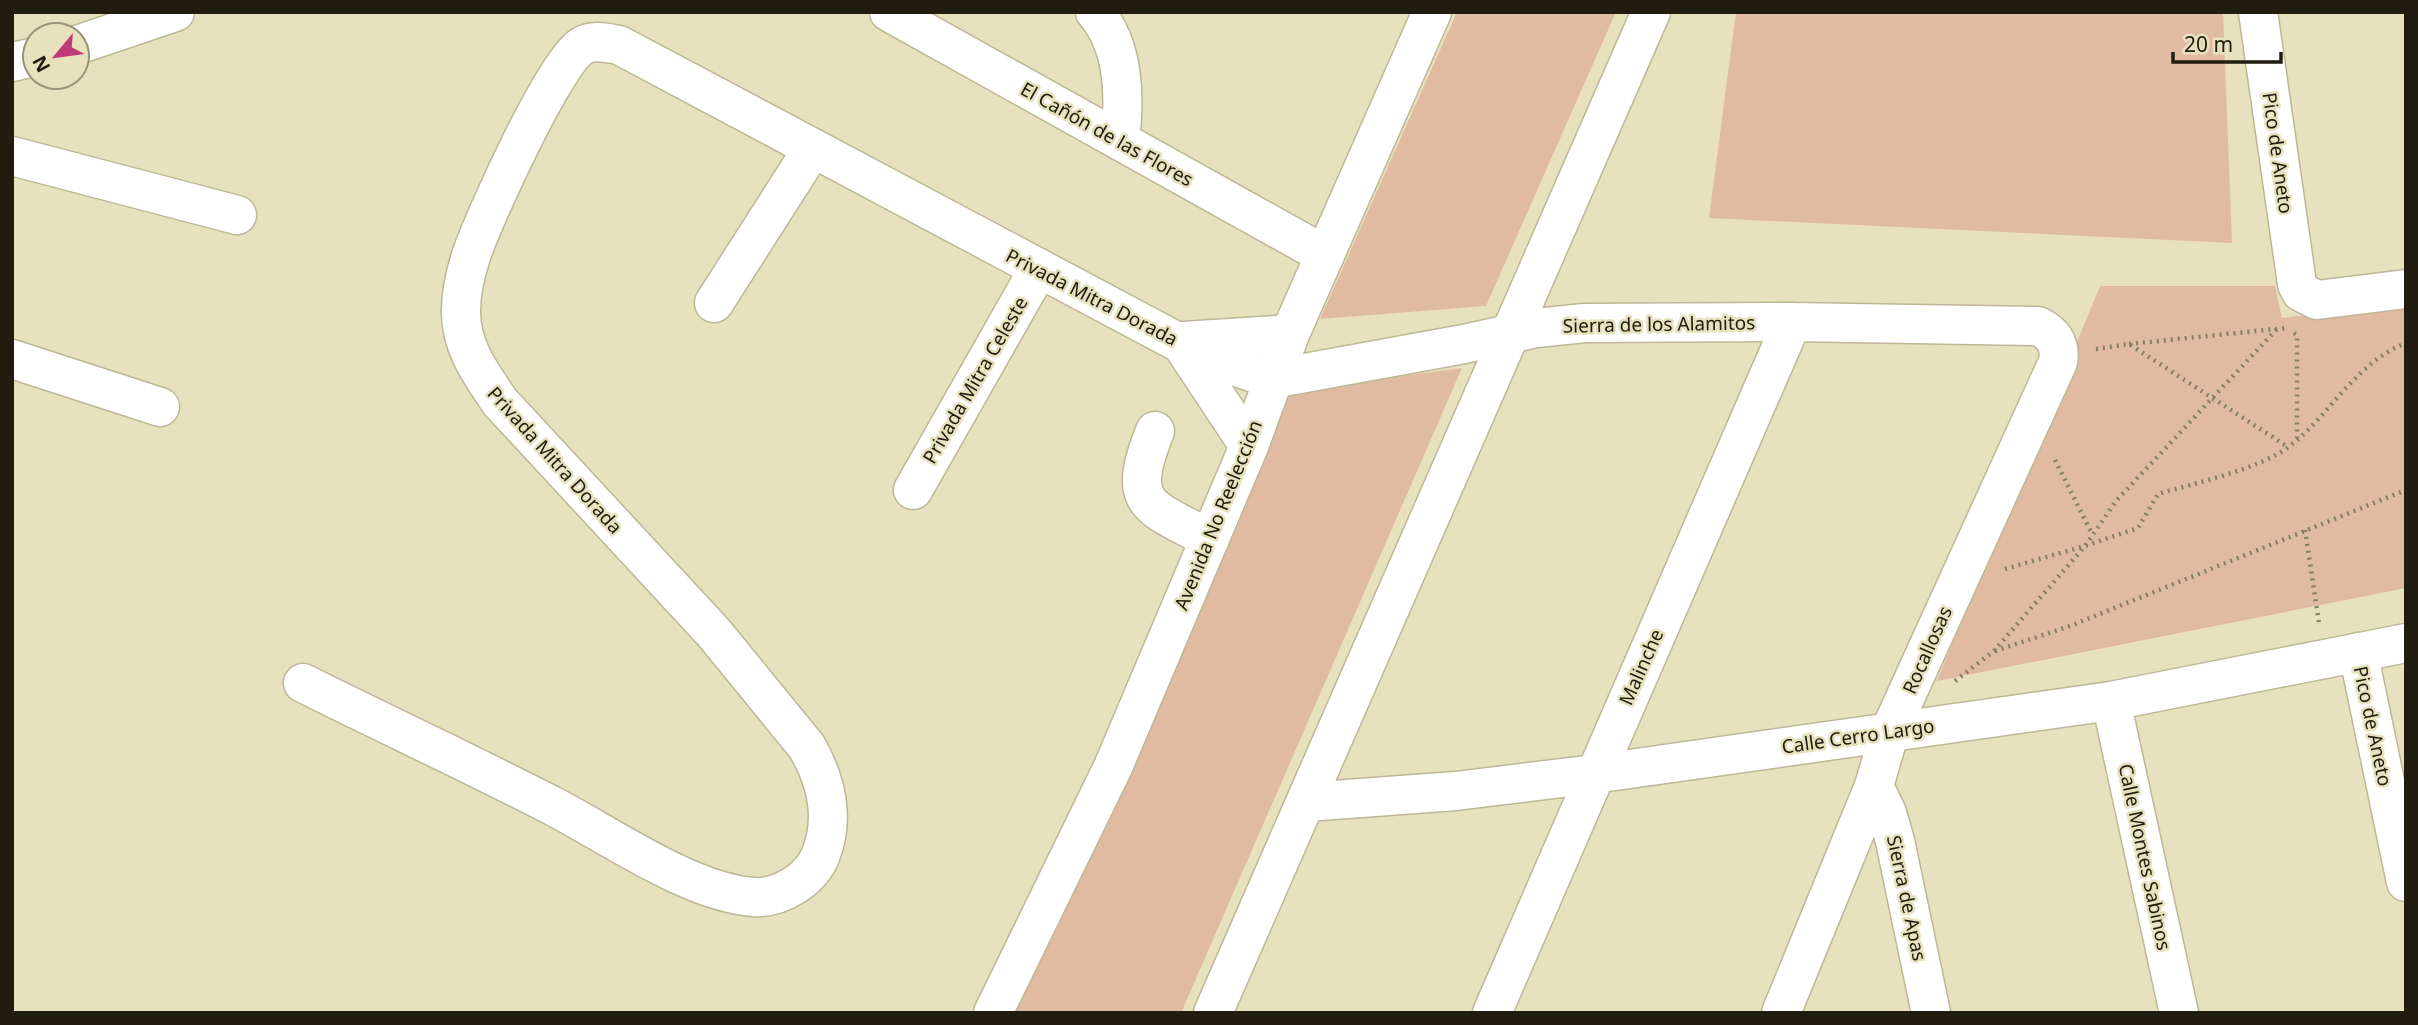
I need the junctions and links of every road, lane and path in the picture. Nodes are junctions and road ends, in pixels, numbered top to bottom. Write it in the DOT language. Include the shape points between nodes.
graph roads {
  1 [pos="175,12"];
  2 [pos="889,12"];
  3 [pos="1095,12"];
  4 [pos="1432,12"];
  5 [pos="1651,12"];
  6 [pos="2258,12"];
  7 [pos="91,40"];
  8 [pos="1120,141"];
  9 [pos="813,148"];
  10 [pos="12,156"];
  11 [pos="237,215"];
  12 [pos="1325,255"];
  13 [pos="1038,270"];
  14 [pos="2406,289"];
  15 [pos="714,303"];
  16 [pos="1792,322"];
  17 [pos="2277,329"];
  18 [pos="1513,333"];
  19 [pos="1290,334"];
  20 [pos="1179,341"];
  21 [pos="2055,343"];
  22 [pos="2406,343"];
  23 [pos="2129,344"];
  24 [pos="12,359"];
  25 [pos="1272,379"];
  26 [pos="2214,399"];
  27 [pos="160,407"];
  28 [pos="2029,425"];
  29 [pos="1155,431"];
  30 [pos="2297,439"];
  31 [pos="1249,446"];
  32 [pos="2289,447"];
  33 [pos="2406,489"];
  34 [pos="913,490"];
  35 [pos="2305,530"];
  36 [pos="2092,534"];
  37 [pos="1210,539"];
  38 [pos="2085,546"];
  39 [pos="1961,574"];
  40 [pos="2406,643"];
  41 [pos="1994,651"];
  42 [pos="2341,655"];
  43 [pos="303,683"];
  44 [pos="1953,683"];
  45 [pos="2111,701"];
  46 [pos="1890,731"];
  47 [pos="1594,774"];
  48 [pos="1874,786"];
  49 [pos="1306,802"];
  50 [pos="2406,881"];
  51 [pos="992,1013"];
  52 [pos="1213,1013"];
  53 [pos="1492,1013"];
  54 [pos="1781,1013"];
  55 [pos="1931,1013"];
  56 [pos="2179,1013"];
  1 -- 7 [label="street"];
  2 -- 8 [label="street, El Cañón de las Flores"];
  3 -- 8 [label="street" via="1109,36 1123,84"];
  4 -- 12 [label="street, Avenida No Reelección"];
  5 -- 18 [label="street"];
  6 -- 14 [label="street, Pico de Aneto" via="2295,276 2301,292 2316,300"];
  8 -- 12 [label="street, El Cañón de las Flores"];
  9 -- 13 [label="street, Privada Mitra Dorada"];
  9 -- 15 [label="street"];
  9 -- 43 [label="street, Privada Mitra Dorada" via="619,45 583,45 547,93 495,198 472,252 461,311 463,335 475,366 500,402 713,633 807,747 819,767 829,823 818,863 806,876 794,886 757,897 709,887"];
  10 -- 11 [label="street"];
  12 -- 19 [label="street, Avenida No Reelección"];
  13 -- 20 [label="street, Privada Mitra Dorada"];
  13 -- 34 [label="street, Privada Mitra Celeste"];
  16 -- 18 [label="street, Sierra de los Alamitos" via="1586,324"];
  16 -- 21 [label="street, Sierra de los Alamitos" via="2028,326"];
  16 -- 47 [label="street, Malinche"];
  17 -- 23 [label="path"];
  17 -- 26 [label="path"];
  17 -- 30 [label="path" via="2287,328 2297,335"];
  18 -- 25 [label="street, Sierra de los Alamitos"];
  18 -- 49 [label="street"];
  19 -- 20 [label="street"];
  19 -- 25 [label="street, Avenida No Reelección"];
  20 -- 25 [label="street, Privada Mitra Dorada" via="1218,362"];
  20 -- 31 [label="street"];
  21 -- 23 [label="path"];
  21 -- 28 [label="street, Rocallosas"];
  22 -- 30 [label="path" via="2364,370"];
  23 -- 26 [label="path"];
  24 -- 27 [label="street"];
  25 -- 31 [label="street, Avenida No Reelección"];
  26 -- 32 [label="path"];
  26 -- 36 [label="path" via="2116,501"];
  28 -- 36 [label="path" via="2051,454"];
  28 -- 39 [label="street, Rocallosas"];
  29 -- 37 [label="street" via="1140,476 1144,497 1162,514"];
  30 -- 32 [label="path"];
  31 -- 37 [label="street, Avenida No Reelección"];
  32 -- 38 [label="path" via="2245,468 2158,494 2138,528"];
  33 -- 35 [label="path"];
  35 -- 41 [label="path" via="2070,626"];
  35 -- 42 [label="path"];
  36 -- 38 [label="path"];
  37 -- 51 [label="street, Avenida No Reelección" via="1113,767"];
  38 -- 39 [label="path" via="2016,567"];
  38 -- 41 [label="path"];
  39 -- 46 [label="street, Rocallosas"];
  40 -- 42 [label="street, Calle Cerro Largo"];
  41 -- 44 [label="path"];
  42 -- 45 [label="street, Calle Cerro Largo"];
  42 -- 50 [label="street, Pico de Aneto"];
  45 -- 46 [label="street, Calle Cerro Largo"];
  45 -- 56 [label="street, Calle Montes Sabinos"];
  46 -- 47 [label="street, Calle Cerro Largo"];
  46 -- 48 [label="street, Rocallosas"];
  47 -- 49 [label="street, Calle Cerro Largo" via="1456,791"];
  47 -- 53 [label="street, Malinche"];
  48 -- 54 [label="street, Rocallosas"];
  48 -- 55 [label="street, Sierra de Apas" via="1895,842"];
  49 -- 52 [label="street"];
}
